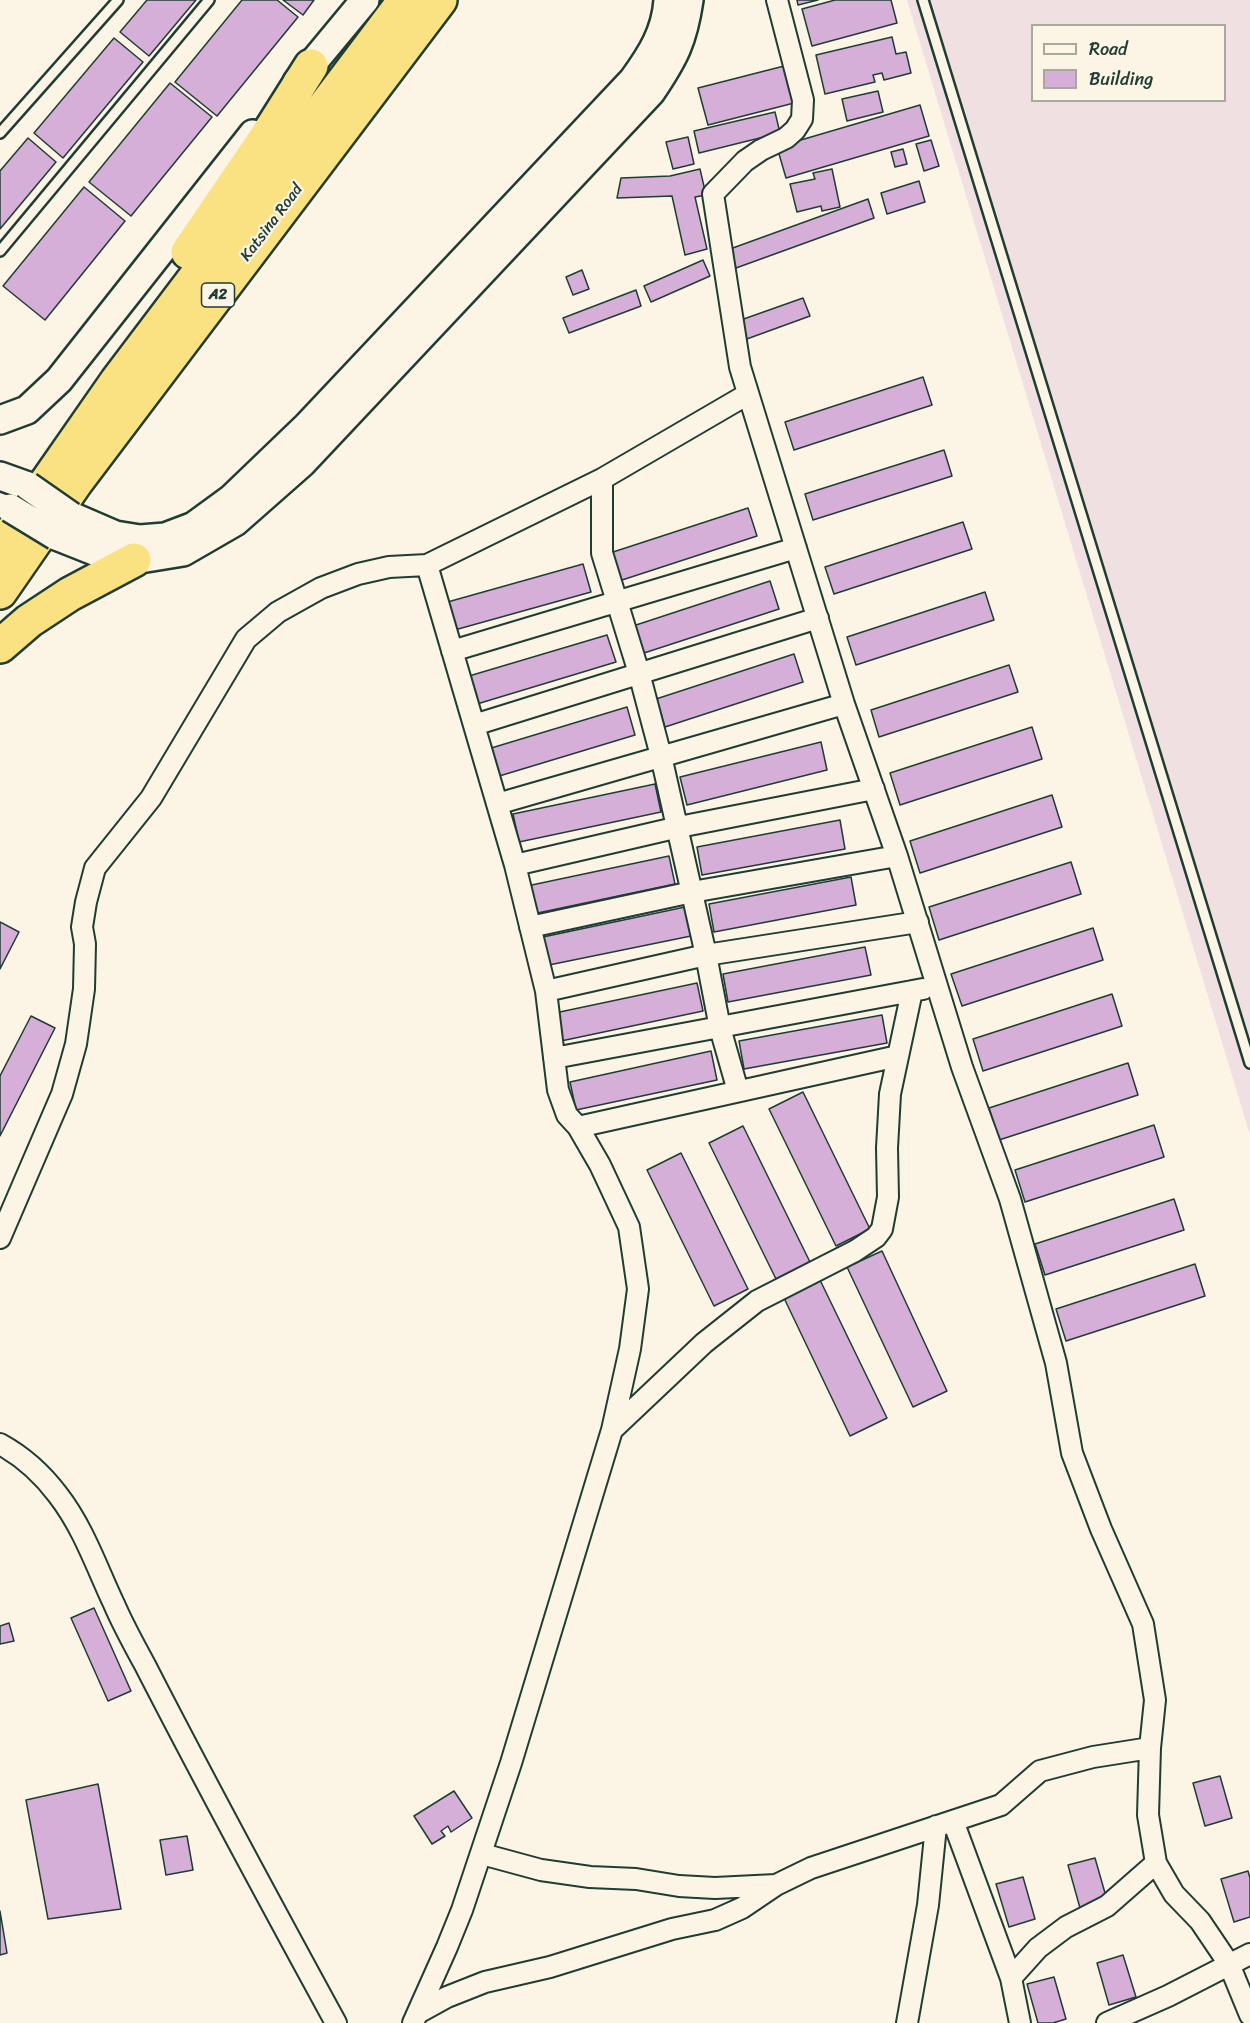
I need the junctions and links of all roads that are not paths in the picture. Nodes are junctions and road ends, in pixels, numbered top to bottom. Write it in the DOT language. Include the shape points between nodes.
graph roads {
  1 [pos="118,0"];
  2 [pos="209,0"];
  3 [pos="365,0"];
  4 [pos="405,0"];
  5 [pos="440,0"];
  6 [pos="668,0"];
  7 [pos="689,0"];
  8 [pos="777,0"];
  9 [pos="923,0"];
  10 [pos="311,66"];
  11 [pos="0,133"];
  12 [pos="0,251"];
  13 [pos="748,394"];
  14 [pos="0,420"];
  15 [pos="67,453"];
  16 [pos="0,476"];
  17 [pos="602,479"];
  18 [pos="5,507"];
  19 [pos="64,526"];
  20 [pos="796,548"];
  21 [pos="0,549"];
  22 [pos="134,560"];
  23 [pos="427,565"];
  24 [pos="0,592"];
  25 [pos="617,602"];
  26 [pos="818,618"];
  27 [pos="0,646"];
  28 [pos="452,651"];
  29 [pos="639,673"];
  30 [pos="844,704"];
  31 [pos="474,724"];
  32 [pos="661,756"];
  33 [pos="874,789"];
  34 [pos="497,804"];
  35 [pos="679,827"];
  36 [pos="897,856"];
  37 [pos="515,865"];
  38 [pos="692,892"];
  39 [pos="918,922"];
  40 [pos="530,927"];
  41 [pos="706,955"];
  42 [pos="937,987"];
  43 [pos="546,991"];
  44 [pos="912,991"];
  45 [pos="720,1028"];
  46 [pos="898,1056"];
  47 [pos="554,1058"];
  48 [pos="1250,1063"];
  49 [pos="738,1091"];
  50 [pos="578,1127"];
  51 [pos="0,1238"];
  52 [pos="612,1430"];
  53 [pos="0,1444"];
  54 [pos="1150,1748"];
  55 [pos="944,1824"];
  56 [pos="482,1854"];
  57 [pos="1155,1863"];
  58 [pos="776,1885"];
  59 [pos="1250,1954"];
  60 [pos="1229,1964"];
  61 [pos="1011,1978"];
  62 [pos="1250,2015"];
  63 [pos="415,2018"];
  64 [pos="336,2023"];
  65 [pos="907,2023"];
  66 [pos="1020,2023"];
  67 [pos="1107,2023"];
  1 -- 11 [label="lane"];
  2 -- 12 [label="lane"];
  3 -- 10 [label="main road"];
  4 -- 15 [label="highway, Katsina Road / A2"];
  5 -- 24 [label="highway, Katsina Road / A2" via="76,482"];
  6 -- 19 [label="main road" via="667,18 655,48 633,80 307,426 231,499 194,526 165,537 140,539"];
  7 -- 22 [label="main road" via="685,28 671,63 651,92 302,463 235,522 183,552"];
  8 -- 13 [label="street" via="803,100 802,119 786,138 745,161 713,194 738,357"];
  9 -- 48 [label="lane"];
  10 -- 14 [label="main road" via="232,159 59,380 27,410"];
  10 -- 15 [label="highway" via="181,263 107,361 78,412"];
  13 -- 17 [label="street"];
  13 -- 20 [label="street"];
  15 -- 21 [label="highway, Katsina Road / A2"];
  16 -- 19 [label="main road, bridge" via="28,486"];
  17 -- 23 [label="street"];
  17 -- 25 [label="street" via="602,553"];
  18 -- 19 [label="main road, bridge"];
  19 -- 22 [label="main road" via="109,557"];
  20 -- 25 [label="street"];
  20 -- 26 [label="street"];
  22 -- 27 [label="highway" via="70,594"];
  23 -- 28 [label="street"];
  23 -- 51 [label="street" via="389,567 321,588 278,612 246,639 151,798 95,868 82,927 84,989 76,1044 62,1094"];
  25 -- 28 [label="street"];
  25 -- 29 [label="street"];
  26 -- 29 [label="street"];
  26 -- 30 [label="street"];
  28 -- 31 [label="street"];
  29 -- 31 [label="street"];
  29 -- 32 [label="street"];
  30 -- 32 [label="street"];
  30 -- 33 [label="street"];
  31 -- 34 [label="street"];
  32 -- 34 [label="street"];
  32 -- 35 [label="street"];
  33 -- 35 [label="street"];
  33 -- 36 [label="street"];
  34 -- 37 [label="street"];
  35 -- 37 [label="street"];
  35 -- 38 [label="street"];
  36 -- 38 [label="street"];
  36 -- 39 [label="street"];
  37 -- 40 [label="street"];
  38 -- 40 [label="street"];
  38 -- 41 [label="street"];
  39 -- 41 [label="street"];
  39 -- 42 [label="street"];
  40 -- 43 [label="street"];
  41 -- 43 [label="street"];
  41 -- 45 [label="street"];
  42 -- 44 [label="street"];
  42 -- 54 [label="street" via="1010,1199 1056,1363 1072,1453 1143,1624 1155,1700"];
  43 -- 47 [label="street"];
  44 -- 45 [label="street"];
  44 -- 46 [label="street"];
  45 -- 47 [label="street"];
  45 -- 49 [label="street"];
  46 -- 49 [label="street"];
  46 -- 52 [label="street" via="890,1094 888,1197 882,1229 876,1238 758,1301 704,1343"];
  47 -- 50 [label="street" via="558,1090 567,1115"];
  49 -- 50 [label="street"];
  50 -- 52 [label="street" via="629,1227 638,1289 630,1349"];
  52 -- 56 [label="street"];
  53 -- 64 [label="street" via="37,1472 73,1519 206,1785"];
  54 -- 55 [label="street" via="1092,1757 1040,1772 1000,1805"];
  54 -- 57 [label="street" via="1148,1815"];
  55 -- 58 [label="street" via="811,1868"];
  55 -- 61 [label="street"];
  55 -- 65 [label="street"];
  56 -- 58 [label="street" via="541,1870 590,1877 715,1888"];
  56 -- 63 [label="street"];
  57 -- 60 [label="street"];
  57 -- 61 [label="street" via="1107,1906 1066,1927 1038,1948"];
  58 -- 63 [label="street" via="742,1908 715,1920 485,1982 447,1998"];
  59 -- 60 [label="street"];
  60 -- 62 [label="street"];
  60 -- 67 [label="street"];
  61 -- 66 [label="street"];
}
